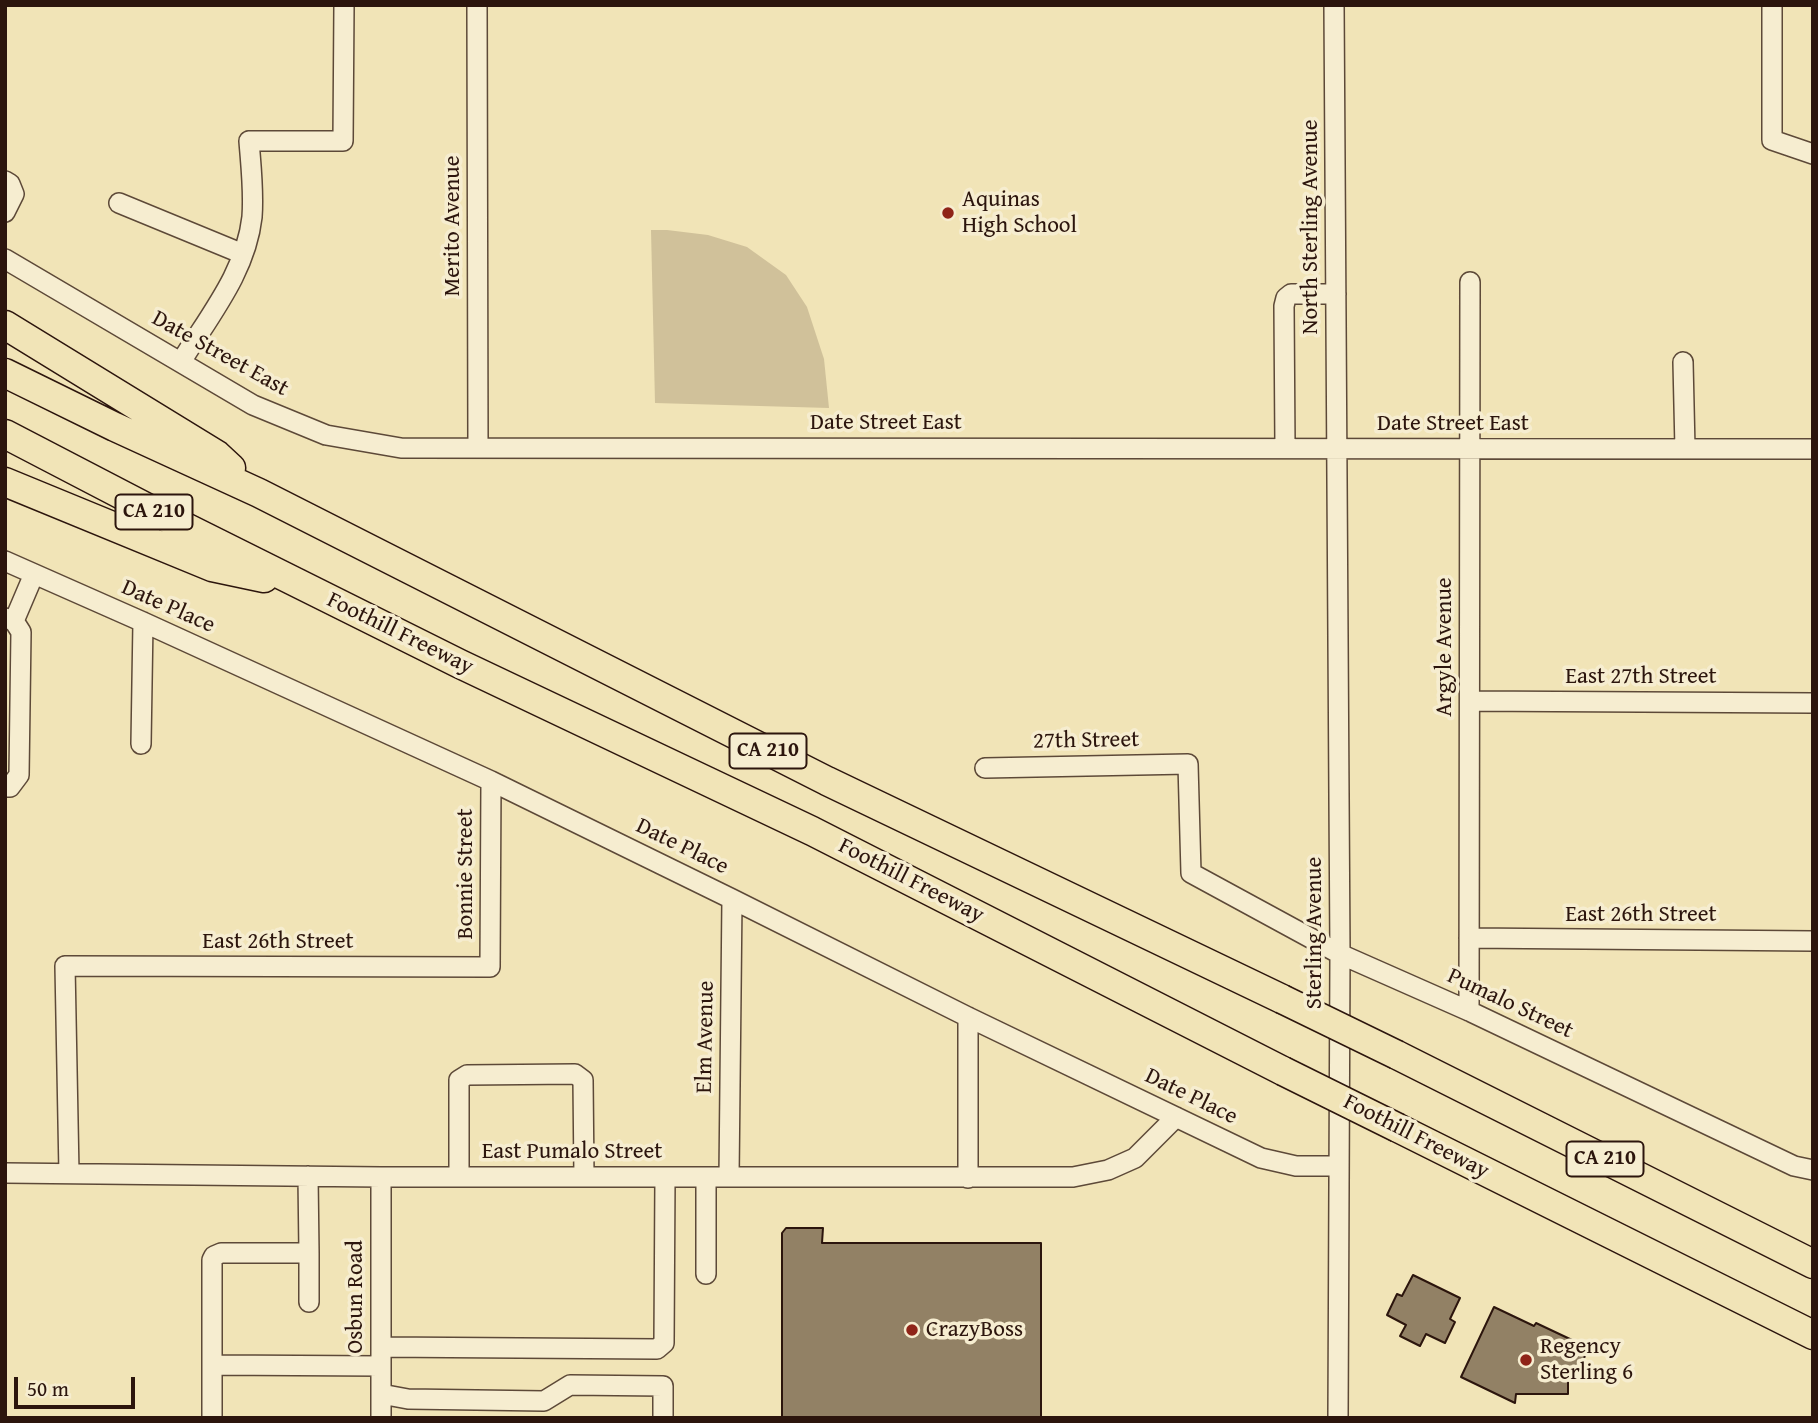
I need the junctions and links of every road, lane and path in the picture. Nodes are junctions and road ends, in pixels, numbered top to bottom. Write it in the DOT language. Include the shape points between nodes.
graph roads {
  1 [pos="344,5"];
  2 [pos="477,5"];
  3 [pos="1334,5"];
  4 [pos="1772,5"];
  5 [pos="1813,154"];
  6 [pos="5,181"];
  7 [pos="119,203"];
  8 [pos="5,212"];
  9 [pos="243,254"];
  10 [pos="5,259"];
  11 [pos="1470,282"];
  12 [pos="1336,294"];
  13 [pos="5,325"];
  14 [pos="181,362"];
  15 [pos="1683,362"];
  16 [pos="5,373"];
  17 [pos="5,434"];
  18 [pos="478,447"];
  19 [pos="1285,448"];
  20 [pos="1336,448"];
  21 [pos="1470,449"];
  22 [pos="1685,449"];
  23 [pos="1813,449"];
  24 [pos="5,482"];
  25 [pos="259,493"];
  26 [pos="5,561"];
  27 [pos="34,574"];
  28 [pos="304,587"];
  29 [pos="9,620"];
  30 [pos="143,622"];
  31 [pos="1470,701"];
  32 [pos="1813,703"];
  33 [pos="141,744"];
  34 [pos="985,768"];
  35 [pos="491,781"];
  36 [pos="5,787"];
  37 [pos="1191,873"];
  38 [pos="732,899"];
  39 [pos="1469,938"];
  40 [pos="1813,941"];
  41 [pos="1340,954"];
  42 [pos="490,967"];
  43 [pos="1469,1011"];
  44 [pos="968,1017"];
  45 [pos="1176,1117"];
  46 [pos="1339,1166"];
  47 [pos="1813,1170"];
  48 [pos="5,1173"];
  49 [pos="69,1173"];
  50 [pos="308,1176"];
  51 [pos="380,1177"];
  52 [pos="458,1177"];
  53 [pos="583,1177"];
  54 [pos="665,1177"];
  55 [pos="706,1177"];
  56 [pos="729,1177"];
  57 [pos="968,1178"];
  58 [pos="309,1253"];
  59 [pos="1813,1264"];
  60 [pos="706,1274"];
  61 [pos="309,1302"];
  62 [pos="1813,1335"];
  63 [pos="381,1356"];
  64 [pos="212,1365"];
  65 [pos="381,1394"];
  66 [pos="212,1418"];
  67 [pos="381,1418"];
  68 [pos="663,1418"];
  69 [pos="1338,1418"];
  1 -- 9 [label="street" via="343,141 249,141 253,187"];
  2 -- 18 [label="street, Merito Avenue"];
  3 -- 12 [label="street, North Sterling Avenue"];
  4 -- 5 [label="street" via="1772,140"];
  6 -- 8 [label="street" via="14,194"];
  7 -- 9 [label="street"];
  9 -- 14 [label="street" via="233,279"];
  10 -- 14 [label="street, Date Street East"];
  11 -- 21 [label="street, Argyle Avenue"];
  12 -- 19 [label="street" via="1291,294 1283,306"];
  12 -- 20 [label="street, North Sterling Avenue"];
  13 -- 25 [label="highway" via="217,455"];
  14 -- 18 [label="street, Date Street East" via="253,405 326,435 401,447"];
  15 -- 22 [label="street"];
  16 -- 25 [label="highway, CA 210"];
  17 -- 28 [label="highway, Foothill Freeway / CA 210"];
  18 -- 19 [label="street, Date Street East"];
  19 -- 20 [label="street, Date Street East"];
  20 -- 21 [label="street, Date Street East"];
  20 -- 41 [label="street, Sterling Avenue"];
  21 -- 22 [label="street, Date Street East"];
  21 -- 31 [label="street, Argyle Avenue"];
  22 -- 23 [label="street, Date Street East"];
  24 -- 28 [label="highway" via="212,567"];
  25 -- 59 [label="highway, CA 210, bridge" via="827,781 1397,1055"];
  26 -- 27 [label="street, Date Place"];
  27 -- 29 [label="street"];
  27 -- 30 [label="street, Date Place"];
  28 -- 62 [label="highway, Foothill Freeway / CA 210, bridge" via="812,831"];
  29 -- 36 [label="street" via="21,632 19,775"];
  30 -- 33 [label="street"];
  30 -- 35 [label="street, Date Place"];
  31 -- 32 [label="street, East 27th Street"];
  31 -- 39 [label="street, Argyle Avenue"];
  34 -- 37 [label="street, 27th Street" via="1188,764"];
  35 -- 38 [label="street, Date Place"];
  35 -- 42 [label="street, Bonnie Street"];
  37 -- 41 [label="street, Pumalo Street"];
  38 -- 44 [label="street, Date Place"];
  38 -- 56 [label="street, Elm Avenue"];
  39 -- 40 [label="street, East 26th Street"];
  39 -- 43 [label="street, Argyle Avenue"];
  41 -- 43 [label="street, Pumalo Street"];
  41 -- 46 [label="street, Sterling Avenue"];
  42 -- 49 [label="street, East 26th Street" via="65,966"];
  43 -- 47 [label="street, Pumalo Street" via="1794,1166"];
  44 -- 45 [label="street, Date Place"];
  44 -- 57 [label="street"];
  45 -- 46 [label="street, Date Place" via="1261,1158 1296,1166"];
  45 -- 57 [label="street, East Pumalo Street" via="1135,1158 1108,1170 1073,1177"];
  46 -- 69 [label="street, Sterling Avenue"];
  48 -- 49 [label="street, East Pumalo Street"];
  49 -- 50 [label="street, East Pumalo Street"];
  50 -- 51 [label="street, East Pumalo Street"];
  50 -- 58 [label="street"];
  51 -- 52 [label="street, East Pumalo Street"];
  51 -- 63 [label="street, Osbun Road"];
  52 -- 53 [label="street, East Pumalo Street"];
  52 -- 53 [label="street" via="459,1080 467,1074 575,1074 583,1080"];
  53 -- 54 [label="street, East Pumalo Street"];
  54 -- 55 [label="street, East Pumalo Street"];
  54 -- 63 [label="street" via="664,1343 657,1349"];
  55 -- 56 [label="street, East Pumalo Street"];
  55 -- 60 [label="street"];
  56 -- 57 [label="street, East Pumalo Street"];
  58 -- 61 [label="street"];
  58 -- 64 [label="street" via="214,1256"];
  63 -- 64 [label="street"];
  63 -- 65 [label="street, Osbun Road"];
  64 -- 66 [label="street"];
  65 -- 67 [label="street, Osbun Road"];
  65 -- 68 [label="street" via="408,1399 544,1401 570,1385 663,1386"];
}
